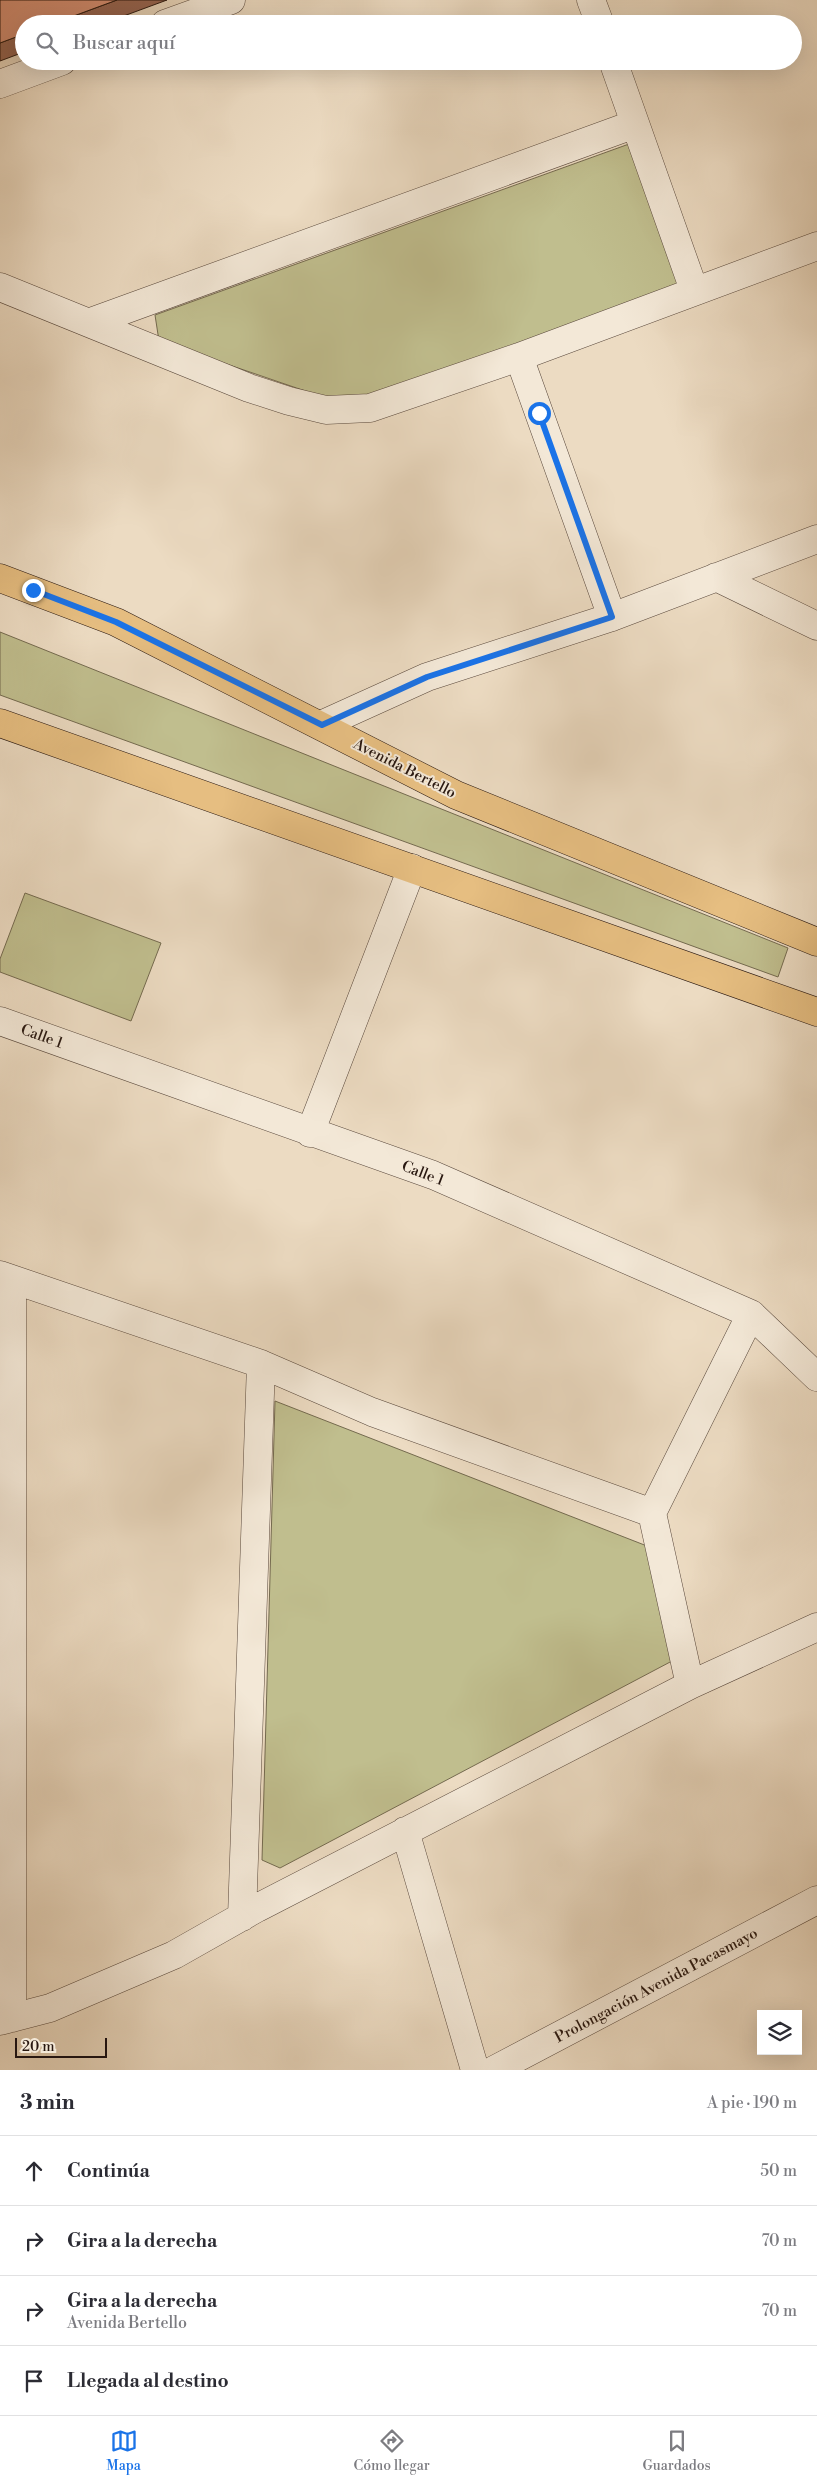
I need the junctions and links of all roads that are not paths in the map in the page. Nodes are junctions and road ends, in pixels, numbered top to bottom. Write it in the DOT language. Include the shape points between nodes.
graph roads {
  1 [pos="231,0"];
  2 [pos="591,0"];
  3 [pos="190,15"];
  4 [pos="597,15"];
  5 [pos="38,70"];
  6 [pos="616,70"];
  7 [pos="0,84"];
  8 [pos="635,124"];
  9 [pos="817,246"];
  10 [pos="0,287"];
  11 [pos="694,290"];
  12 [pos="91,322"];
  13 [pos="519,357"];
  14 [pos="817,539"];
  15 [pos="716,577"];
  16 [pos="0,578"];
  17 [pos="612,617"];
  18 [pos="817,626"];
  19 [pos="0,723"];
  20 [pos="322,725"];
  21 [pos="412,868"];
  22 [pos="817,942"];
  23 [pos="817,1012"];
  24 [pos="0,1020"];
  25 [pos="310,1133"];
  26 [pos="6,1277"];
  27 [pos="751,1314"];
  28 [pos="261,1364"];
  29 [pos="817,1377"];
  30 [pos="652,1513"];
  31 [pos="817,1627"];
  32 [pos="690,1685"];
  33 [pos="405,1832"];
  34 [pos="817,1900"];
  35 [pos="242,1917"];
  36 [pos="6,2020"];
  37 [pos="491,2070"];
  1 -- 3 [label="street"];
  2 -- 4 [label="street"];
  5 -- 7 [label="street"];
  6 -- 8 [label="street"];
  8 -- 11 [label="street"];
  8 -- 12 [label="street"];
  9 -- 11 [label="street"];
  10 -- 12 [label="street"];
  11 -- 13 [label="street"];
  12 -- 13 [label="street" via="249,388 326,410 370,408"];
  13 -- 17 [label="street"];
  14 -- 15 [label="street"];
  15 -- 17 [label="street"];
  15 -- 18 [label="street"];
  16 -- 20 [label="main road, Avenida Bertello" via="116,622"];
  17 -- 20 [label="street" via="427,677"];
  19 -- 21 [label="main road"];
  20 -- 22 [label="main road, Avenida Bertello" via="456,795"];
  21 -- 23 [label="main road"];
  21 -- 25 [label="street"];
  24 -- 25 [label="street, Calle 1"];
  25 -- 27 [label="street, Calle 1" via="433,1176"];
  26 -- 28 [label="street"];
  26 -- 36 [label="street"];
  27 -- 29 [label="street, Calle 1"];
  27 -- 30 [label="street"];
  28 -- 30 [label="street" via="372,1412"];
  28 -- 35 [label="street"];
  30 -- 32 [label="street"];
  31 -- 32 [label="street"];
  32 -- 33 [label="street"];
  33 -- 35 [label="street"];
  33 -- 37 [label="street"];
  34 -- 37 [label="street, Prolongación Avenida Pacasmayo"];
  35 -- 36 [label="street" via="174,1955 50,2008"];
}
